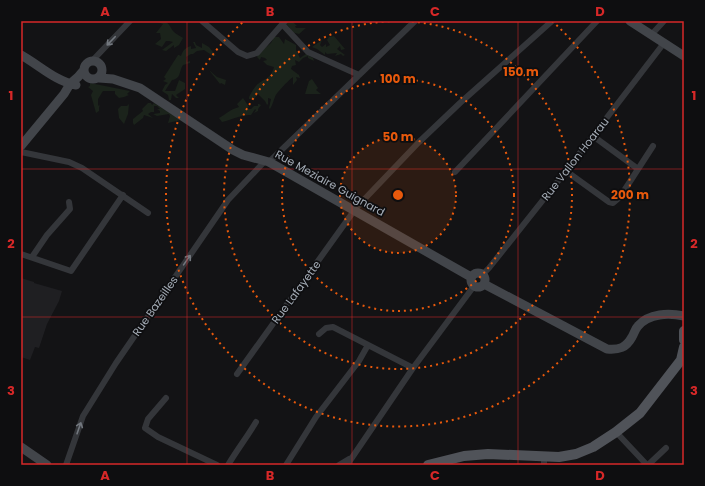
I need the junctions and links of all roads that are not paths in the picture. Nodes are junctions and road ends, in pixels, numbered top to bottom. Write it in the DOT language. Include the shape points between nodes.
graph roads {
  1 [pos="130,21"];
  2 [pos="202,21"];
  3 [pos="415,21"];
  4 [pos="552,21"];
  5 [pos="597,21"];
  6 [pos="630,21"];
  7 [pos="664,21"];
  8 [pos="284,22"];
  9 [pos="652,34"];
  10 [pos="664,43"];
  11 [pos="21,55"];
  12 [pos="684,56"];
  13 [pos="92,61"];
  14 [pos="84,70"];
  15 [pos="358,75"];
  16 [pos="97,76"];
  17 [pos="73,85"];
  18 [pos="593,136"];
  19 [pos="21,146"];
  20 [pos="653,146"];
  21 [pos="21,152"];
  22 [pos="267,162"];
  23 [pos="638,169"];
  24 [pos="566,171"];
  25 [pos="455,172"];
  26 [pos="123,195"];
  27 [pos="69,202"];
  28 [pos="354,211"];
  29 [pos="148,213"];
  30 [pos="21,254"];
  31 [pos="32,257"];
  32 [pos="471,277"];
  33 [pos="484,279"];
  34 [pos="474,286"];
  35 [pos="681,316"];
  36 [pos="684,327"];
  37 [pos="684,332"];
  38 [pos="319,334"];
  39 [pos="684,340"];
  40 [pos="368,345"];
  41 [pos="684,347"];
  42 [pos="682,359"];
  43 [pos="413,368"];
  44 [pos="237,374"];
  45 [pos="166,398"];
  46 [pos="256,422"];
  47 [pos="616,432"];
  48 [pos="21,447"];
  49 [pos="666,448"];
  50 [pos="351,458"];
  51 [pos="544,461"];
  52 [pos="47,465"];
  53 [pos="66,465"];
  54 [pos="217,465"];
  55 [pos="228,465"];
  56 [pos="286,465"];
  57 [pos="338,465"];
  58 [pos="347,465"];
  59 [pos="428,465"];
  60 [pos="648,465"];
  1 -- 13 [label="street, one-way"];
  2 -- 8 [label="street" via="238,52 247,56 257,53"];
  3 -- 15 [label="street, Rue Bazeilles"];
  4 -- 28 [label="street, Rue Lafayette" via="419,142"];
  5 -- 25 [label="street"];
  6 -- 9 [label="street"];
  7 -- 9 [label="street"];
  8 -- 15 [label="street" via="308,52"];
  9 -- 10 [label="street"];
  10 -- 12 [label="street"];
  10 -- 18 [label="street, Rue Vallon Hoarau"];
  11 -- 17 [label="street" via="51,75"];
  13 -- 14 [label="street" via="86,64"];
  13 -- 16 [label="street" via="100,64"];
  14 -- 16 [label="street" via="85,75"];
  14 -- 17 [label="street"];
  15 -- 22 [label="street, Rue Bazeilles"];
  16 -- 17 [label="street"];
  16 -- 22 [label="street, Rue Meziaire Guignard" via="140,88 233,150"];
  17 -- 19 [label="street"];
  18 -- 23 [label="street"];
  18 -- 24 [label="street, Rue Vallon Hoarau"];
  20 -- 23 [label="street"];
  21 -- 26 [label="street" via="69,162"];
  22 -- 28 [label="street, Rue Meziaire Guignard"];
  53 -- 22 [label="street, Rue Bazeilles, one-way" via="83,416 116,363 228,200"];
  23 -- 24 [label="street" via="620,197 613,203"];
  24 -- 33 [label="street, Rue Vallon Hoarau" via="489,268"];
  26 -- 29 [label="street"];
  26 -- 31 [label="street" via="71,270"];
  27 -- 31 [label="street" via="70,209 47,234"];
  28 -- 32 [label="street, Rue Meziaire Guignard"];
  28 -- 44 [label="street, Rue Lafayette"];
  30 -- 31 [label="street"];
  32 -- 33 [label="street" via="480,273"];
  32 -- 34 [label="street"];
  33 -- 34 [label="street" via="480,287"];
  33 -- 35 [label="street" via="607,349 617,350 625,347 637,326 648,318 667,314"];
  34 -- 43 [label="street"];
  35 -- 36 [label="street"];
  37 -- 39 [label="main road"];
  38 -- 40 [label="street" via="326,328 333,327"];
  40 -- 43 [label="street"];
  40 -- 56 [label="street" via="359,361 316,417"];
  41 -- 42 [label="main road"];
  42 -- 47 [label="main road" via="640,414"];
  43 -- 50 [label="street"];
  45 -- 54 [label="street" via="148,419 145,428 158,437"];
  46 -- 55 [label="street"];
  47 -- 51 [label="main road" via="593,447 576,454"];
  47 -- 60 [label="street"];
  48 -- 52 [label="street"];
  49 -- 60 [label="street"];
  50 -- 57 [label="street"];
  50 -- 58 [label="street"];
  51 -- 59 [label="main road" via="488,454 449,459"];
}
